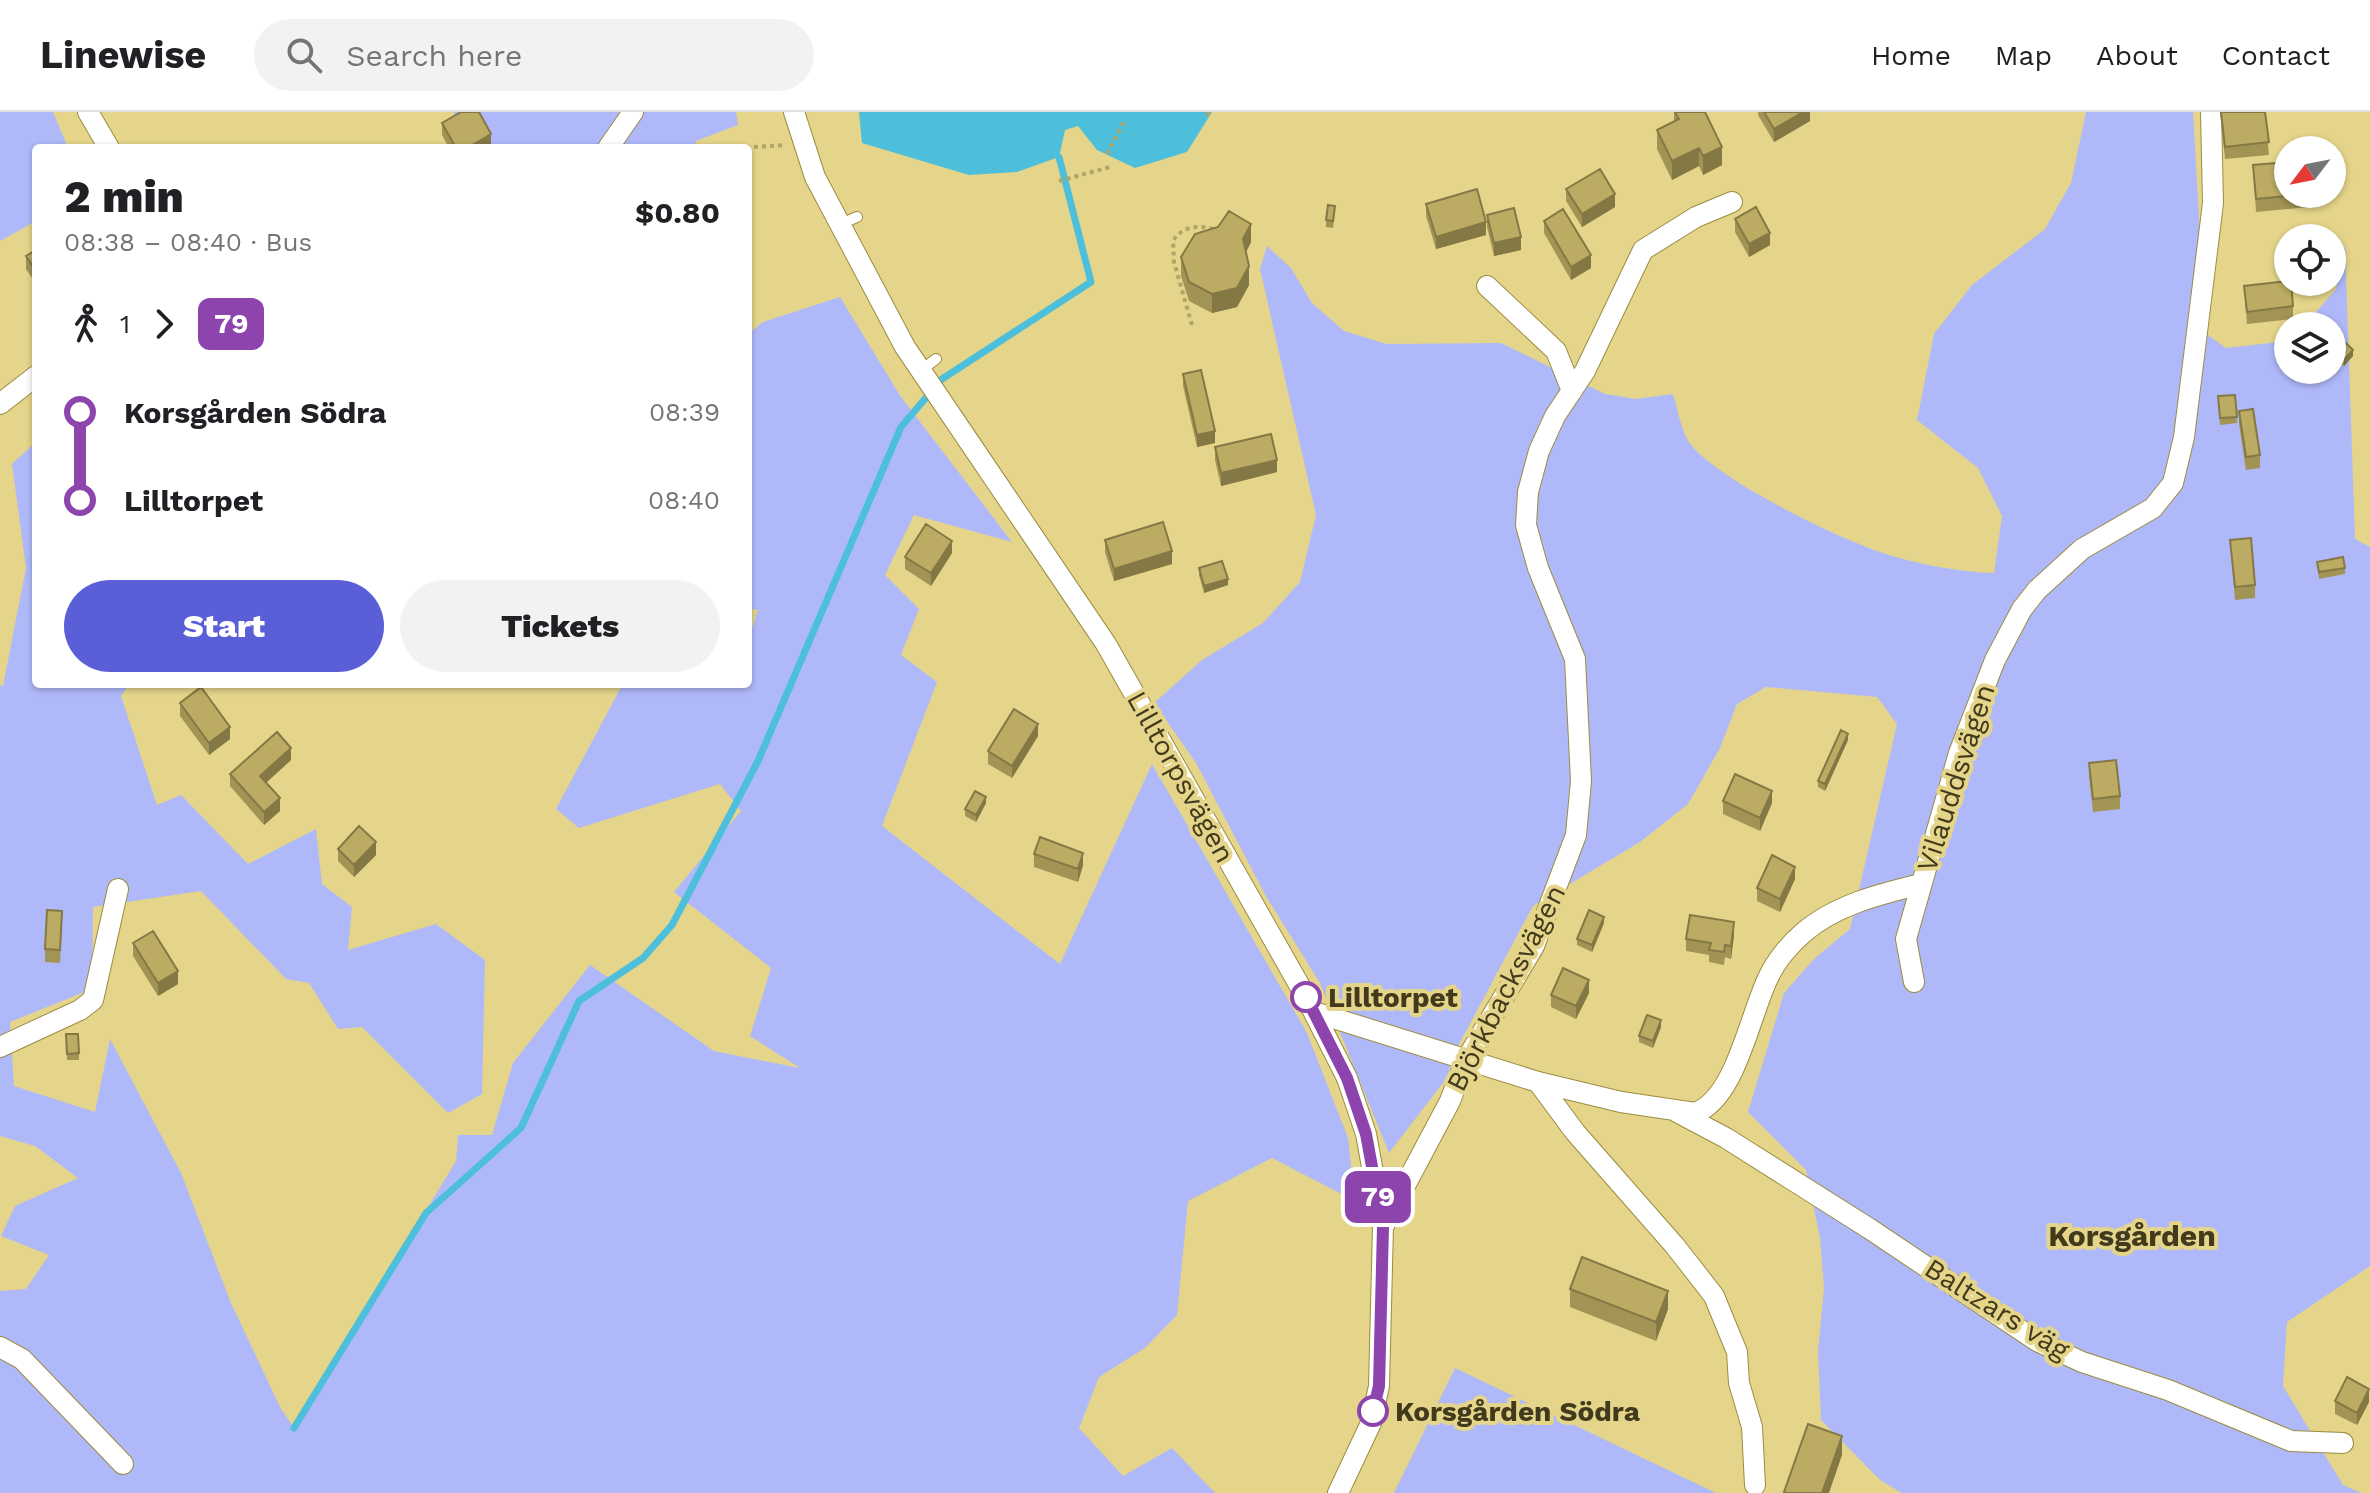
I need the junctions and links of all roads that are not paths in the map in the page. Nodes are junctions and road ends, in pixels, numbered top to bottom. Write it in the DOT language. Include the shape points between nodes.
graph roads {
  1 [pos="88,112"];
  2 [pos="633,112"];
  3 [pos="794,112"];
  4 [pos="2211,112"];
  5 [pos="107,144"];
  6 [pos="611,144"];
  7 [pos="1732,202"];
  8 [pos="1487,286"];
  9 [pos="32,379"];
  10 [pos="1572,391"];
  11 [pos="0,404"];
  12 [pos="1921,884"];
  13 [pos="118,889"];
  14 [pos="1914,982"];
  15 [pos="1314,1012"];
  16 [pos="0,1047"];
  17 [pos="1466,1060"];
  18 [pos="1538,1082"];
  19 [pos="1677,1112"];
  20 [pos="1383,1227"];
  21 [pos="0,1347"];
  22 [pos="2343,1443"];
  23 [pos="123,1464"];
  24 [pos="1755,1485"];
  25 [pos="1338,1493"];
  1 -- 5 [label="street"];
  2 -- 6 [label="street"];
  3 -- 15 [label="street, Lilltorpsvägen" via="803,145 928,365 1106,644"];
  4 -- 12 [label="street, Vilauddsvägen" via="2213,203 2184,437 2173,483 2153,508 2082,549 2022,609 1974,709"];
  7 -- 10 [label="street, Björkbacksvägen" via="1643,250"];
  8 -- 10 [label="street" via="1556,351"];
  9 -- 11 [label="street"];
  10 -- 17 [label="street, Björkbacksvägen" via="1539,451 1526,512 1538,568 1575,659 1581,781 1576,835 1534,946"];
  12 -- 14 [label="street" via="1906,939"];
  12 -- 19 [label="street, Vilauddsvägen" via="1839,910 1800,935 1768,978 1723,1091 1706,1110"];
  13 -- 16 [label="street" via="93,1000"];
  15 -- 17 [label="street, Vilauddsvägen"];
  15 -- 20 [label="street, Lilltorpsvägen" via="1360,1110"];
  17 -- 18 [label="street, Vilauddsvägen"];
  17 -- 20 [label="street, Björkbacksvägen"];
  18 -- 19 [label="street, Vilauddsvägen"];
  18 -- 24 [label="street" via="1714,1296 1737,1352 1739,1383 1752,1427"];
  19 -- 22 [label="street, Baltzars väg" via="1870,1229 2037,1341 2291,1441"];
  20 -- 25 [label="street, Lilltorpsvägen" via="1379,1386 1371,1423"];
  21 -- 23 [label="street" via="22,1359"];
}
